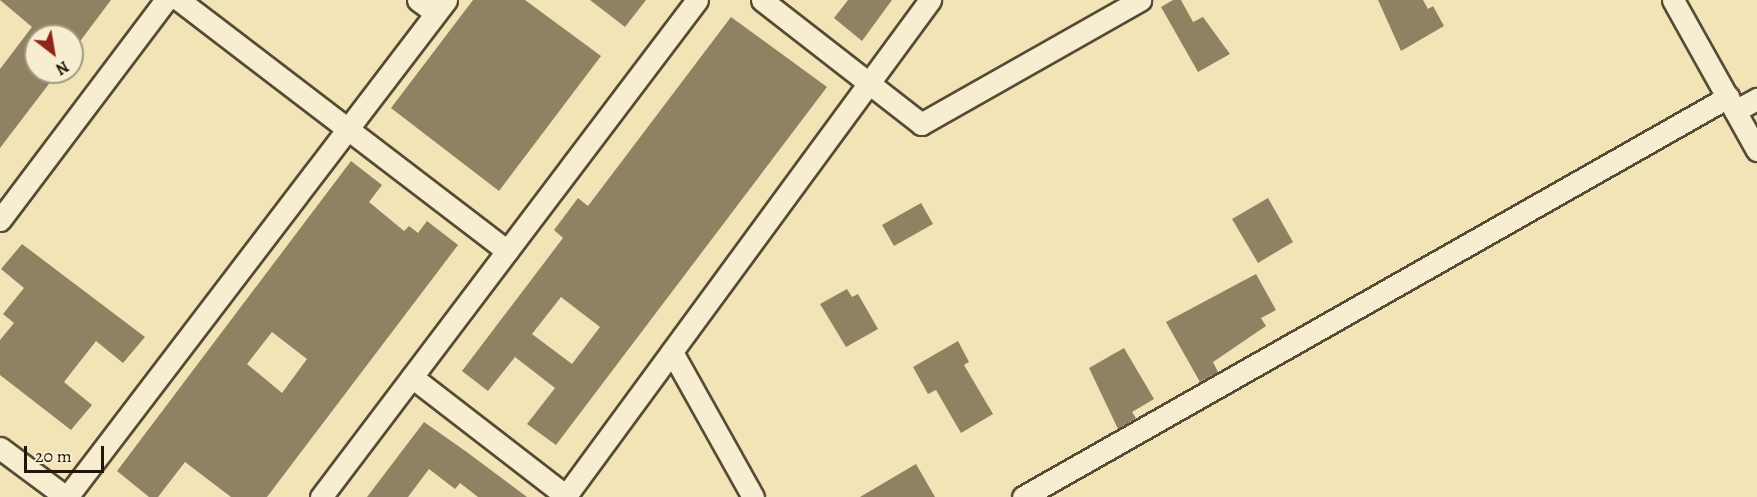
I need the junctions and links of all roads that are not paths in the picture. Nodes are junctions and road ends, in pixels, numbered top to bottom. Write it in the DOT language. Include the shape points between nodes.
graph roads {
  1 [pos="166,0"];
  2 [pos="179,0"];
  3 [pos="418,0"];
  4 [pos="697,0"];
  5 [pos="762,0"];
  6 [pos="930,0"];
  7 [pos="1140,0"];
  8 [pos="1673,0"];
  9 [pos="441,6"];
  10 [pos="869,84"];
  11 [pos="1757,99"];
  12 [pos="1732,104"];
  13 [pos="349,127"];
  14 [pos="1757,150"];
  15 [pos="0,220"];
  16 [pos="507,251"];
  17 [pos="672,352"];
  18 [pos="412,377"];
  19 [pos="0,448"];
  20 [pos="566,496"];
  21 [pos="66,497"];
  22 [pos="321,497"];
  23 [pos="753,497"];
  24 [pos="1023,497"];
  1 -- 15 [label="street"];
  2 -- 13 [label="street"];
  3 -- 9 [label="street"];
  4 -- 16 [label="street"];
  5 -- 10 [label="street"];
  6 -- 10 [label="street"];
  7 -- 10 [label="street" via="921,124"];
  8 -- 12 [label="street"];
  9 -- 13 [label="street"];
  10 -- 17 [label="street"];
  11 -- 12 [label="street"];
  12 -- 14 [label="street"];
  12 -- 24 [label="street"];
  13 -- 16 [label="street"];
  13 -- 21 [label="street"];
  16 -- 18 [label="street"];
  17 -- 20 [label="street"];
  17 -- 23 [label="street"];
  18 -- 20 [label="street"];
  18 -- 22 [label="street"];
  19 -- 21 [label="street"];
}
